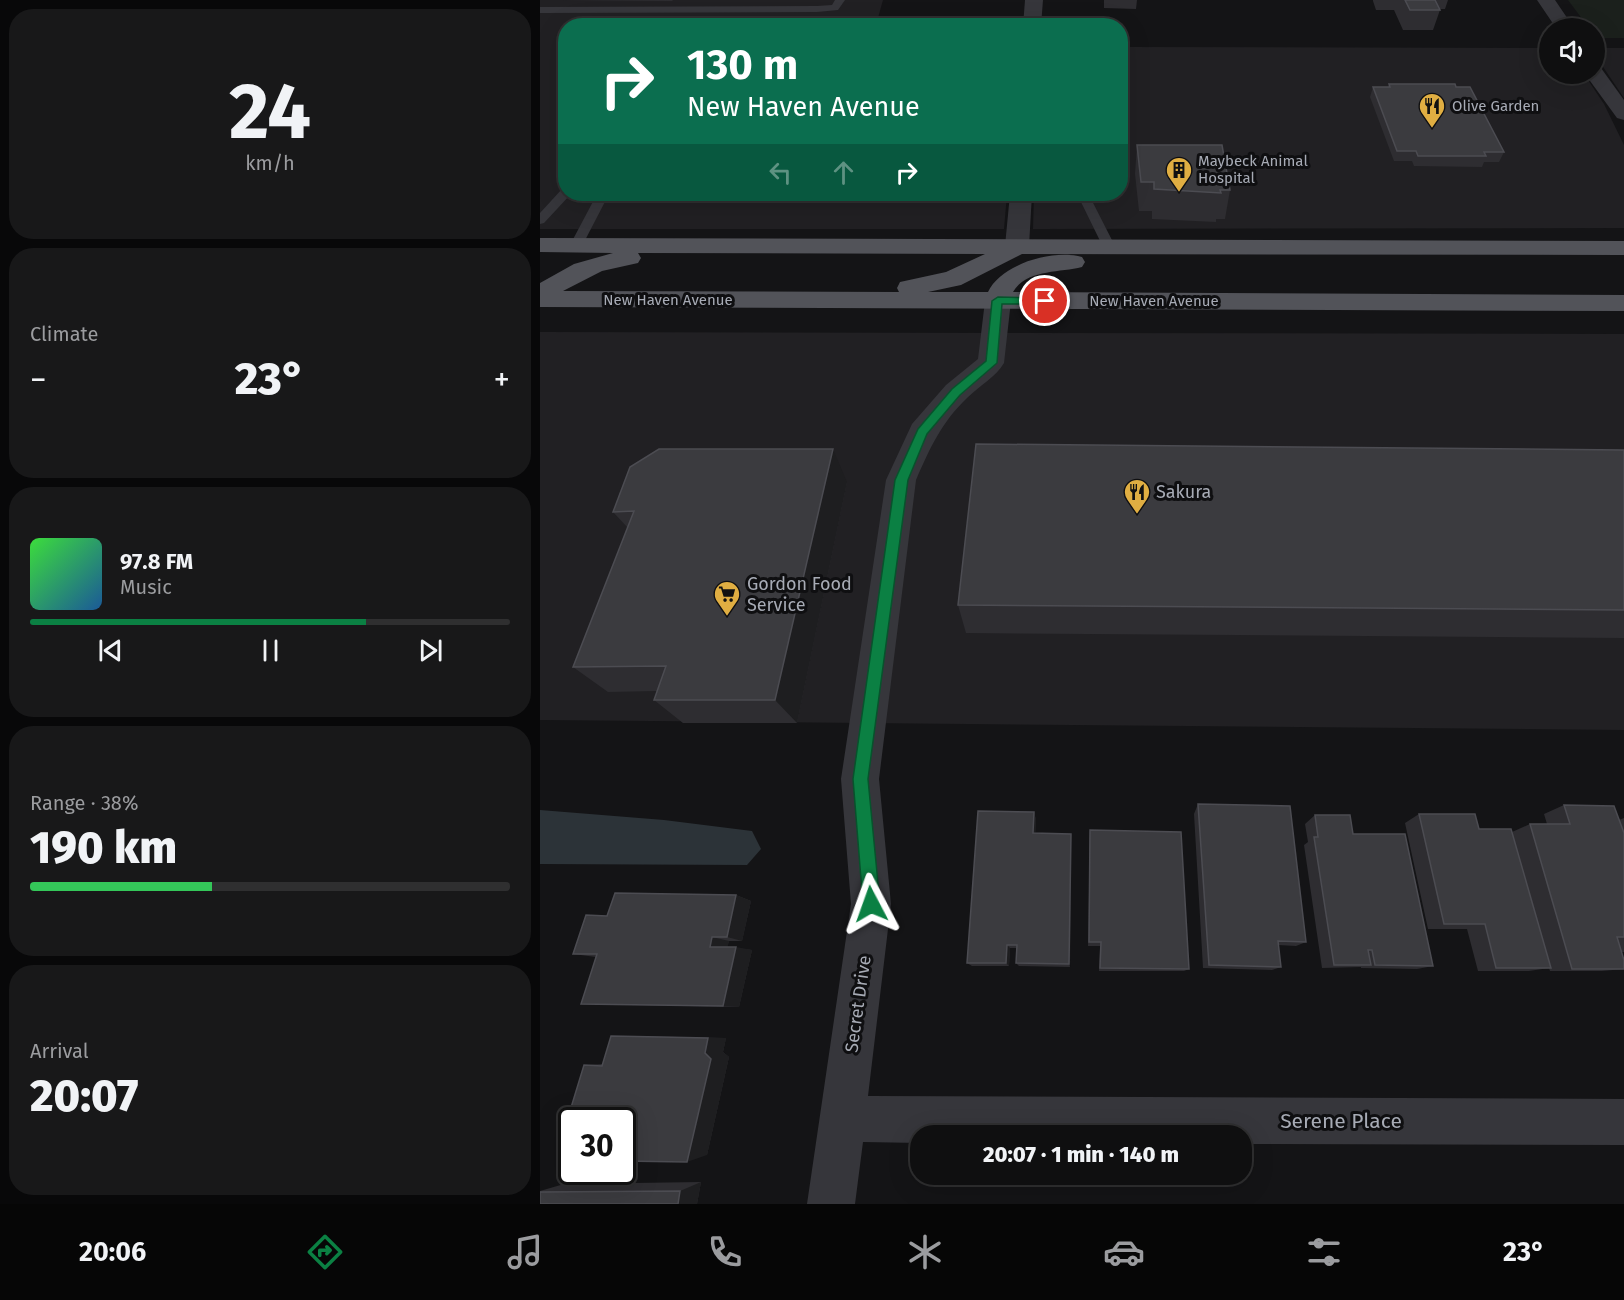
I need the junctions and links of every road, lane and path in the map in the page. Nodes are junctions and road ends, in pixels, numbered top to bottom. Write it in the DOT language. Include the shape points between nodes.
graph roads {
  1 [pos="840,0"];
  2 [pos="1034,0"];
  3 [pos="1546,0"];
  4 [pos="540,10"];
  5 [pos="699,10"];
  6 [pos="695,18"];
  7 [pos="1033,18"];
  8 [pos="1558,18"];
  9 [pos="1602,84"];
  10 [pos="1621,113"];
  11 [pos="558,201"];
  12 [pos="599,201"];
  13 [pos="1021,201"];
  14 [pos="1086,201"];
  15 [pos="540,220"];
  16 [pos="540,245"];
  17 [pos="576,245"];
  18 [pos="783,245"];
  19 [pos="1017,246"];
  20 [pos="1109,246"];
  21 [pos="1624,248"];
  22 [pos="540,267"];
  23 [pos="540,297"];
  24 [pos="848,301"];
  25 [pos="998,301"];
  26 [pos="1624,303"];
  27 [pos="842,1119"];
  28 [pos="1624,1122"];
  29 [pos="831,1204"];
  1 -- 5 [label="lane" via="835,8"];
  2 -- 7 [label="street"];
  3 -- 8 [label="street"];
  4 -- 5 [label="lane"];
  5 -- 6 [label="lane"];
  9 -- 10 [label="street"];
  11 -- 15 [label="lane"];
  12 -- 17 [label="lane"];
  13 -- 19 [label="street"];
  14 -- 20 [label="lane"];
  16 -- 17 [label="main road"];
  17 -- 18 [label="main road"];
  17 -- 22 [label="main road"];
  18 -- 19 [label="main road"];
  18 -- 23 [label="main road" via="610,259 565,277"];
  19 -- 20 [label="main road"];
  19 -- 24 [label="main road" via="952,279"];
  20 -- 21 [label="main road"];
  20 -- 25 [label="main road" via="1091,258 1047,263 1022,272 1005,286"];
  23 -- 24 [label="main road, New Haven Avenue"];
  24 -- 25 [label="main road, New Haven Avenue"];
  25 -- 26 [label="main road, New Haven Avenue"];
  25 -- 27 [label="street, Secret Drive" via="991,363 956,392 922,432 902,480 860,779 871,904"];
  27 -- 28 [label="street, Serene Place"];
  27 -- 29 [label="street, Secret Drive"];
}
